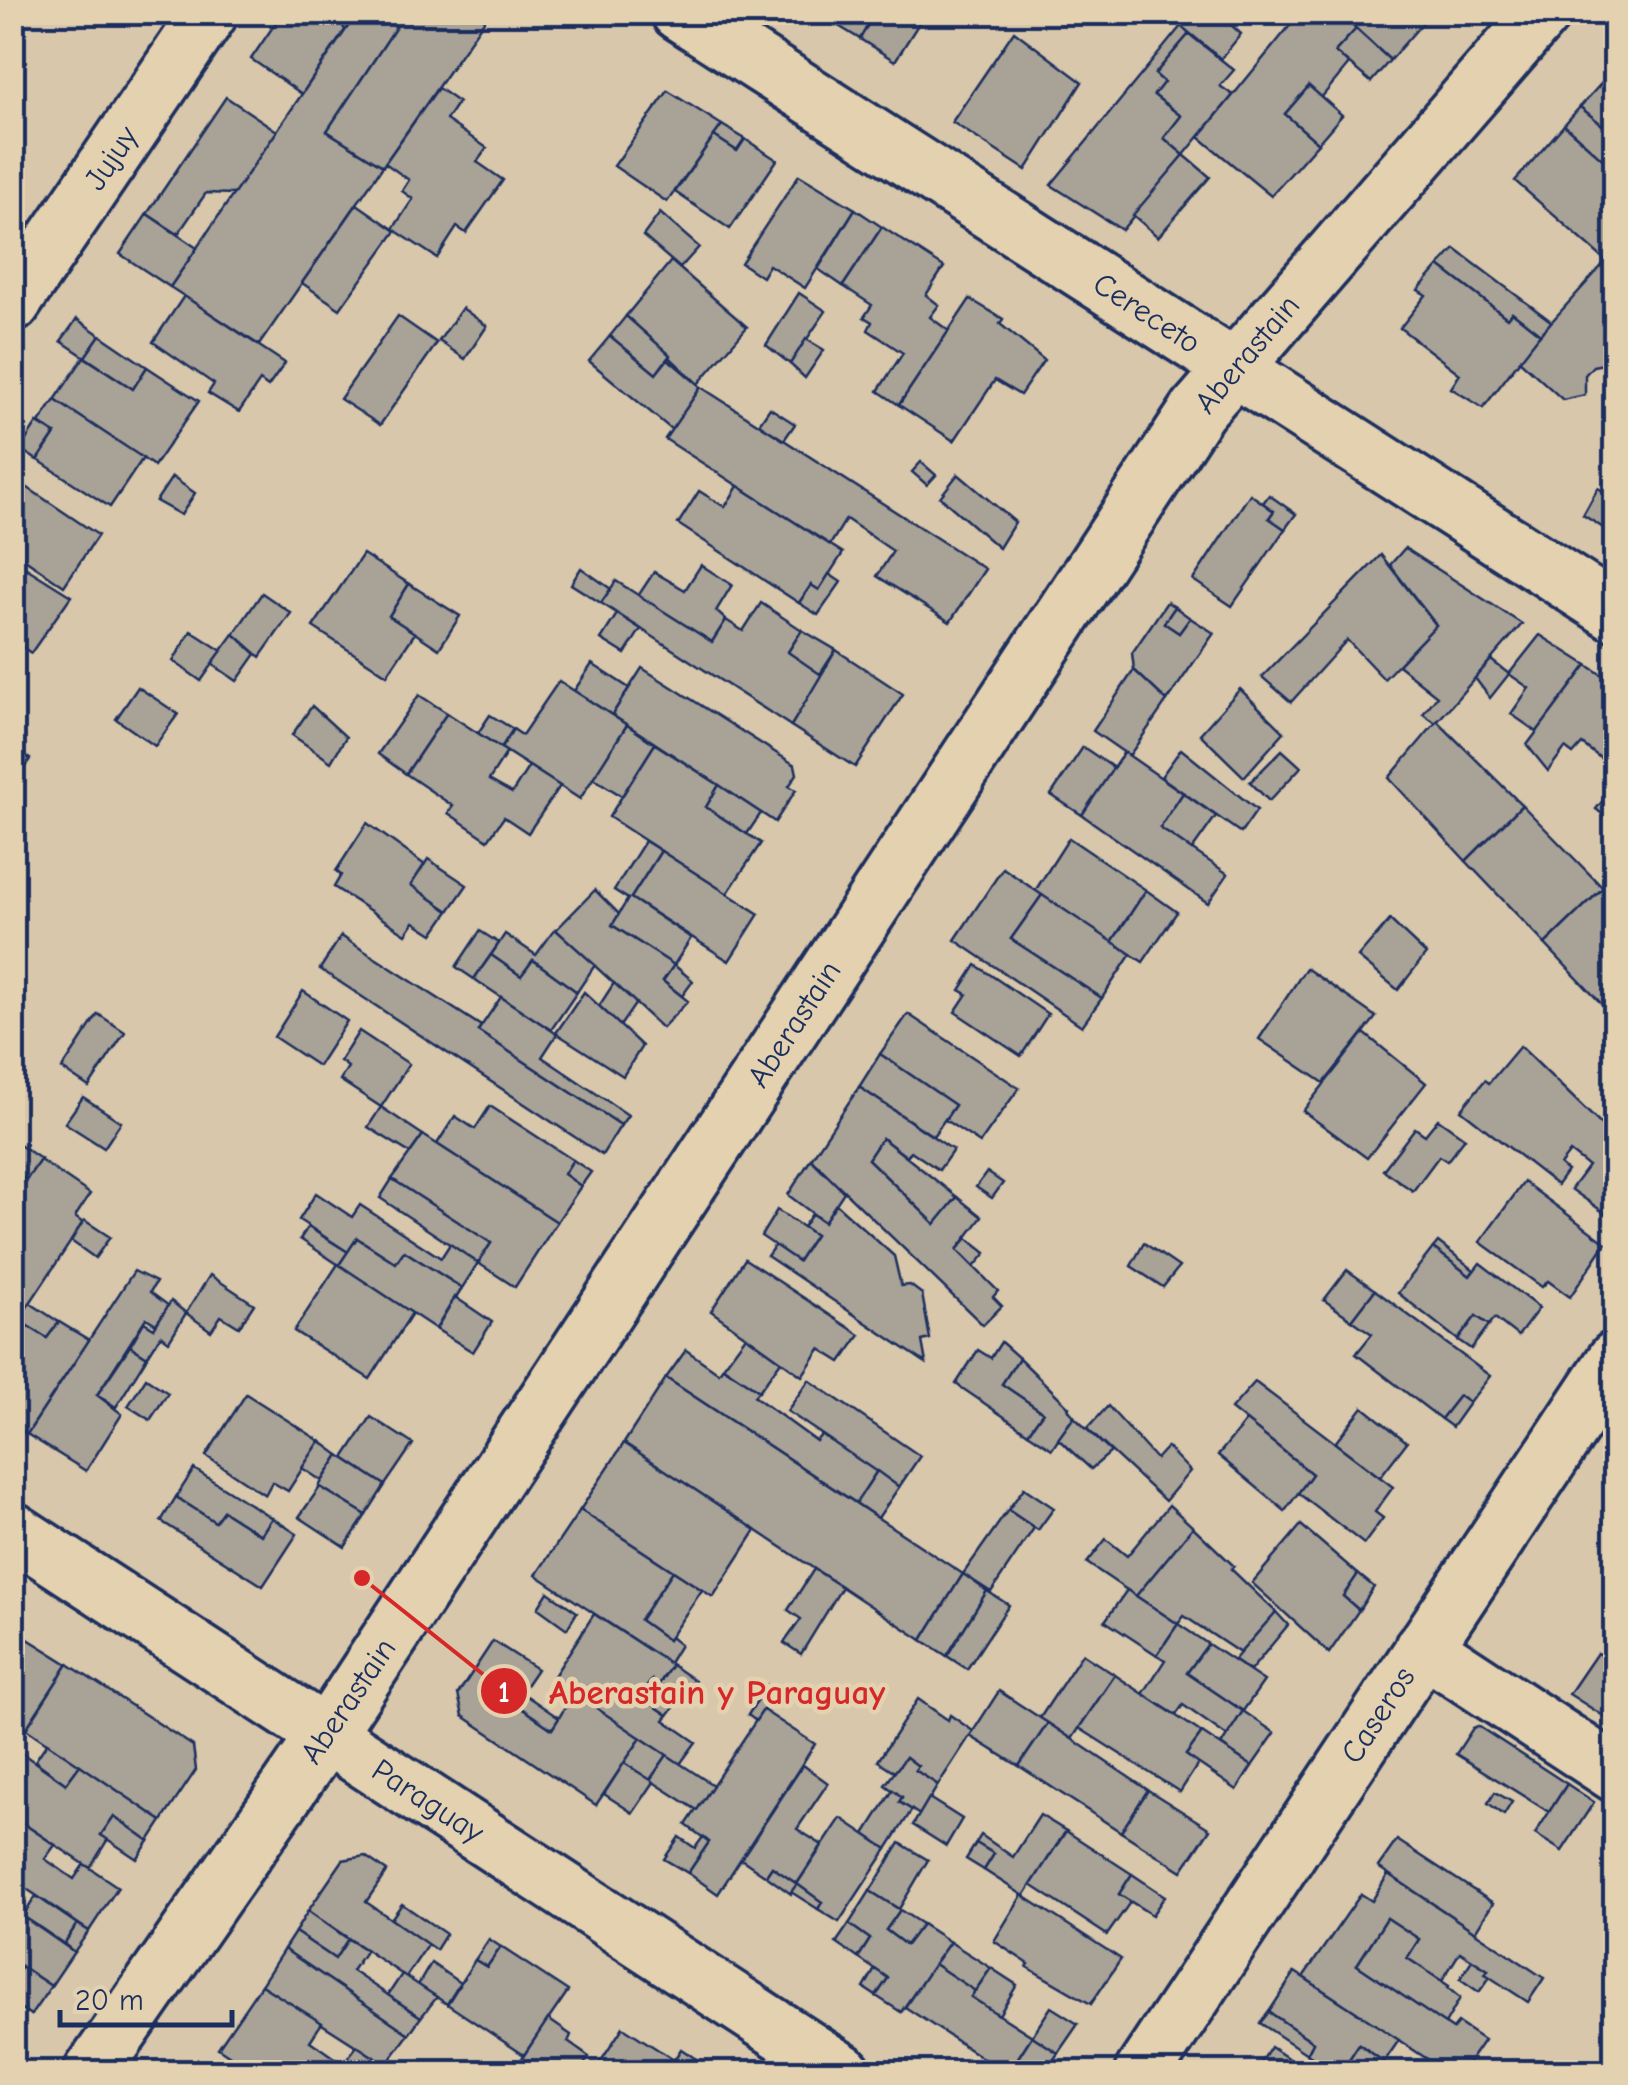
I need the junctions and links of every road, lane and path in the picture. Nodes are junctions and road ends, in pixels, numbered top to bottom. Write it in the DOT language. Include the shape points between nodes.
graph roads {
  1 [pos="210,12"];
  2 [pos="679,12"];
  3 [pos="1543,12"];
  4 [pos="12,304"];
  5 [pos="1234,369"];
  6 [pos="1616,613"];
  7 [pos="1616,1359"];
  8 [pos="12,1530"];
  9 [pos="1423,1647"];
  10 [pos="326,1734"];
  11 [pos="1616,1774"];
  12 [pos="92,2072"];
  13 [pos="843,2072"];
  14 [pos="1143,2072"];
  1 -- 4 [label="street, Jujuy"];
  2 -- 5 [label="street, Cereceto"];
  3 -- 5 [label="street, Aberastain"];
  5 -- 6 [label="street, Cereceto"];
  5 -- 10 [label="street, Aberastain" via="1187,427"];
  7 -- 9 [label="street, Caseros"];
  8 -- 10 [label="street, Paraguay"];
  9 -- 11 [label="street"];
  9 -- 14 [label="street, Caseros"];
  10 -- 12 [label="street, Aberastain"];
  10 -- 13 [label="street, Paraguay"];
}
